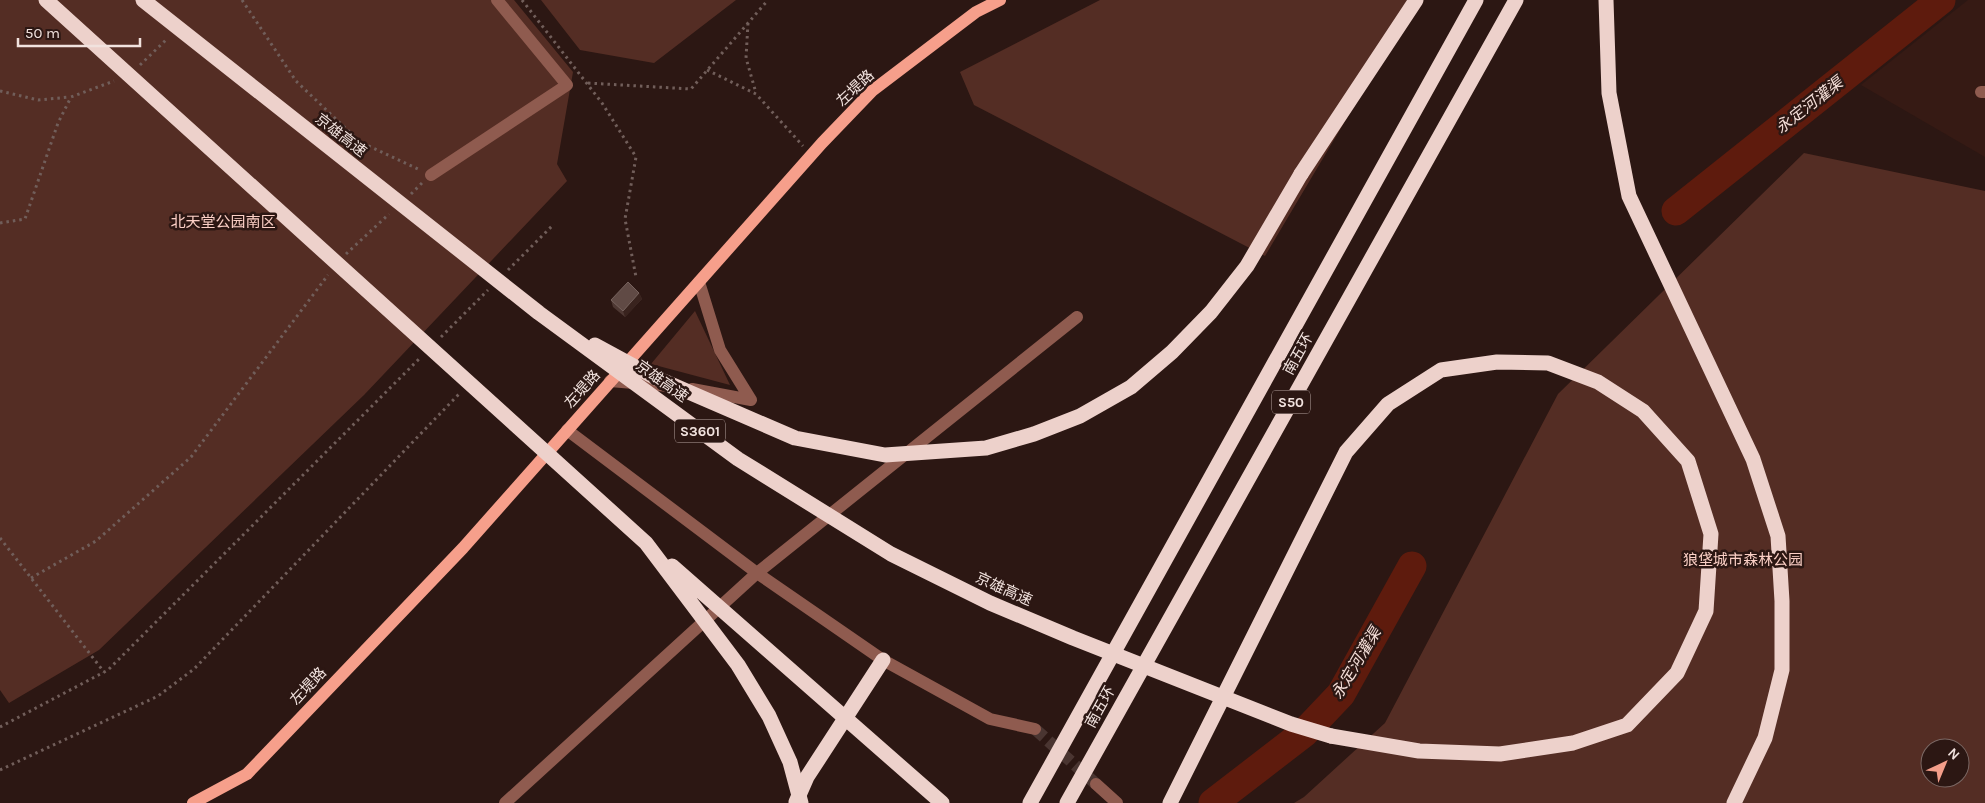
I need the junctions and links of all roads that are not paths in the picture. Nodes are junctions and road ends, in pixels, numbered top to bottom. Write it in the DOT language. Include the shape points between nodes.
graph roads {
  1 [pos="46,0"];
  2 [pos="143,0"];
  3 [pos="497,0"];
  4 [pos="1000,0"];
  5 [pos="1416,0"];
  6 [pos="1476,0"];
  7 [pos="1516,0"];
  8 [pos="1606,0"];
  9 [pos="431,176"];
  10 [pos="699,282"];
  11 [pos="539,313"];
  12 [pos="1077,317"];
  13 [pos="610,381"];
  14 [pos="567,430"];
  15 [pos="646,544"];
  16 [pos="757,573"];
  17 [pos="883,660"];
  18 [pos="1035,729"];
  19 [pos="1096,784"];
  20 [pos="193,803"];
  21 [pos="505,803"];
  22 [pos="795,803"];
  23 [pos="801,803"];
  24 [pos="942,803"];
  25 [pos="1030,803"];
  26 [pos="1067,803"];
  27 [pos="1117,803"];
  28 [pos="1170,803"];
  29 [pos="1734,803"];
  1 -- 15 [label="highway, bridge"];
  2 -- 11 [label="highway, 京雄高速 / S3601, bridge"];
  3 -- 9 [label="street" via="567,85"];
  4 -- 10 [label="main road, 左堤路" via="976,12 872,91"];
  5 -- 11 [label="highway, bridge" via="1301,174 1247,266 1211,312 1131,387 1080,416 1034,434 986,448 885,455 796,438 654,377"];
  6 -- 25 [label="highway, 南五环 / S50"];
  7 -- 26 [label="highway, 南五环 / S50"];
  8 -- 29 [label="highway" via="1609,93 1629,196 1753,458 1778,536 1782,670 1765,738"];
  10 -- 13 [label="main road, 左堤路"];
  10 -- 13 [label="street" via="720,350 751,400 683,387"];
  11 -- 28 [label="highway, 京雄高速 / S3601, bridge" via="738,459 891,554 990,603 1073,638 1291,724 1331,736 1419,752 1500,754 1573,743 1627,725 1677,674 1706,611 1711,534 1688,461 1644,411 1598,382 1548,363 1497,362 1441,370 1388,404 1346,452"];
  12 -- 16 [label="street"];
  13 -- 14 [label="main road, 左堤路"];
  14 -- 16 [label="street"];
  14 -- 20 [label="main road, 左堤路" via="462,548 247,774"];
  15 -- 23 [label="highway, bridge" via="738,665 769,716 790,762"];
  15 -- 24 [label="highway, bridge"];
  16 -- 17 [label="street"];
  16 -- 21 [label="street"];
  17 -- 18 [label="street" via="990,719"];
  17 -- 22 [label="highway" via="807,778"];
  19 -- 27 [label="street"];
}
